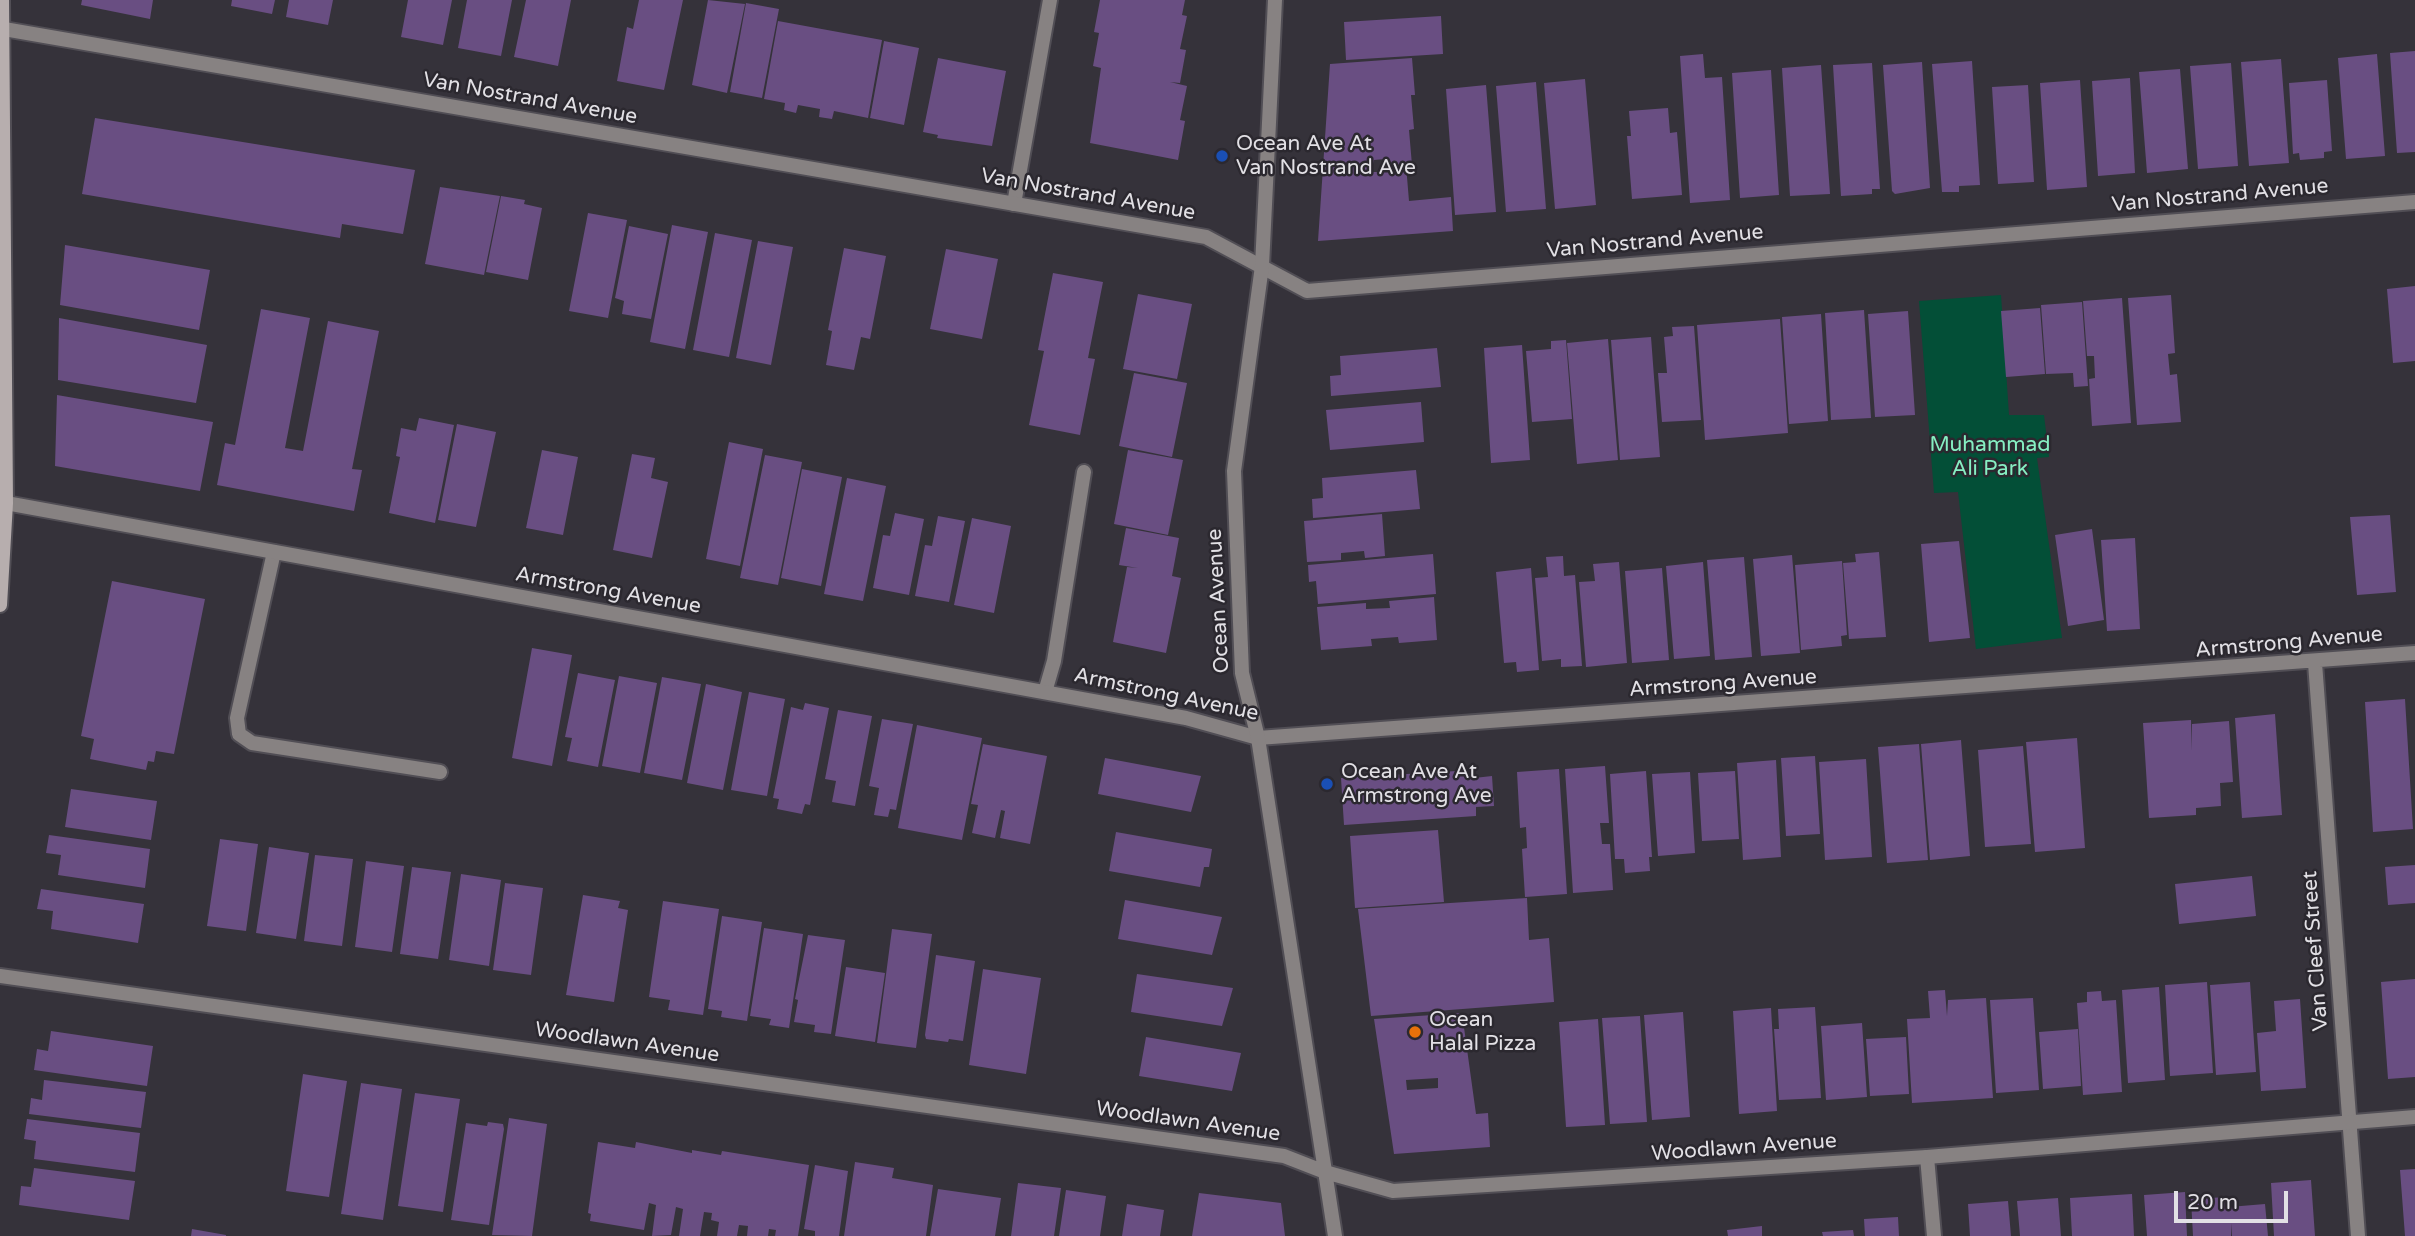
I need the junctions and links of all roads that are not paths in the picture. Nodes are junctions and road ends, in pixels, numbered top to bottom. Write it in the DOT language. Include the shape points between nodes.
graph roads {
  1 [pos="2,0"];
  2 [pos="1050,0"];
  3 [pos="1275,0"];
  4 [pos="4,29"];
  5 [pos="2,54"];
  6 [pos="2415,202"];
  7 [pos="1014,204"];
  8 [pos="1262,267"];
  9 [pos="1084,472"];
  10 [pos="6,503"];
  11 [pos="274,552"];
  12 [pos="0,606"];
  13 [pos="2415,653"];
  14 [pos="2315,663"];
  15 [pos="1045,692"];
  16 [pos="1258,738"];
  17 [pos="440,772"];
  18 [pos="0,976"];
  19 [pos="2415,1117"];
  20 [pos="2350,1121"];
  21 [pos="1927,1157"];
  22 [pos="1325,1172"];
  23 [pos="1335,1236"];
  24 [pos="1934,1236"];
  25 [pos="2358,1236"];
  1 -- 4 [label="main road"];
  2 -- 7 [label="street"];
  3 -- 8 [label="street, Ocean Avenue"];
  4 -- 5 [label="main road"];
  4 -- 7 [label="street, Van Nostrand Avenue"];
  5 -- 10 [label="main road"];
  6 -- 8 [label="street, Van Nostrand Avenue" via="1307,291"];
  7 -- 8 [label="street, Van Nostrand Avenue" via="1206,237"];
  8 -- 16 [label="street, Ocean Avenue" via="1234,471 1241,673"];
  9 -- 15 [label="street" via="1054,662"];
  10 -- 11 [label="street, Armstrong Avenue"];
  10 -- 12 [label="main road"];
  11 -- 15 [label="street, Armstrong Avenue"];
  11 -- 17 [label="street" via="237,718 239,734 252,743"];
  13 -- 14 [label="street, Armstrong Avenue"];
  14 -- 16 [label="street, Armstrong Avenue"];
  14 -- 20 [label="street, Van Cleef Street"];
  15 -- 16 [label="street, Armstrong Avenue" via="1186,718"];
  16 -- 22 [label="street, Ocean Avenue"];
  18 -- 22 [label="street, Woodlawn Avenue" via="1284,1156"];
  19 -- 20 [label="street, Woodlawn Avenue"];
  20 -- 21 [label="street, Woodlawn Avenue"];
  20 -- 25 [label="street, Van Cleef Street"];
  21 -- 22 [label="street, Woodlawn Avenue" via="1393,1191"];
  21 -- 24 [label="street"];
  22 -- 23 [label="street, Ocean Avenue"];
}
